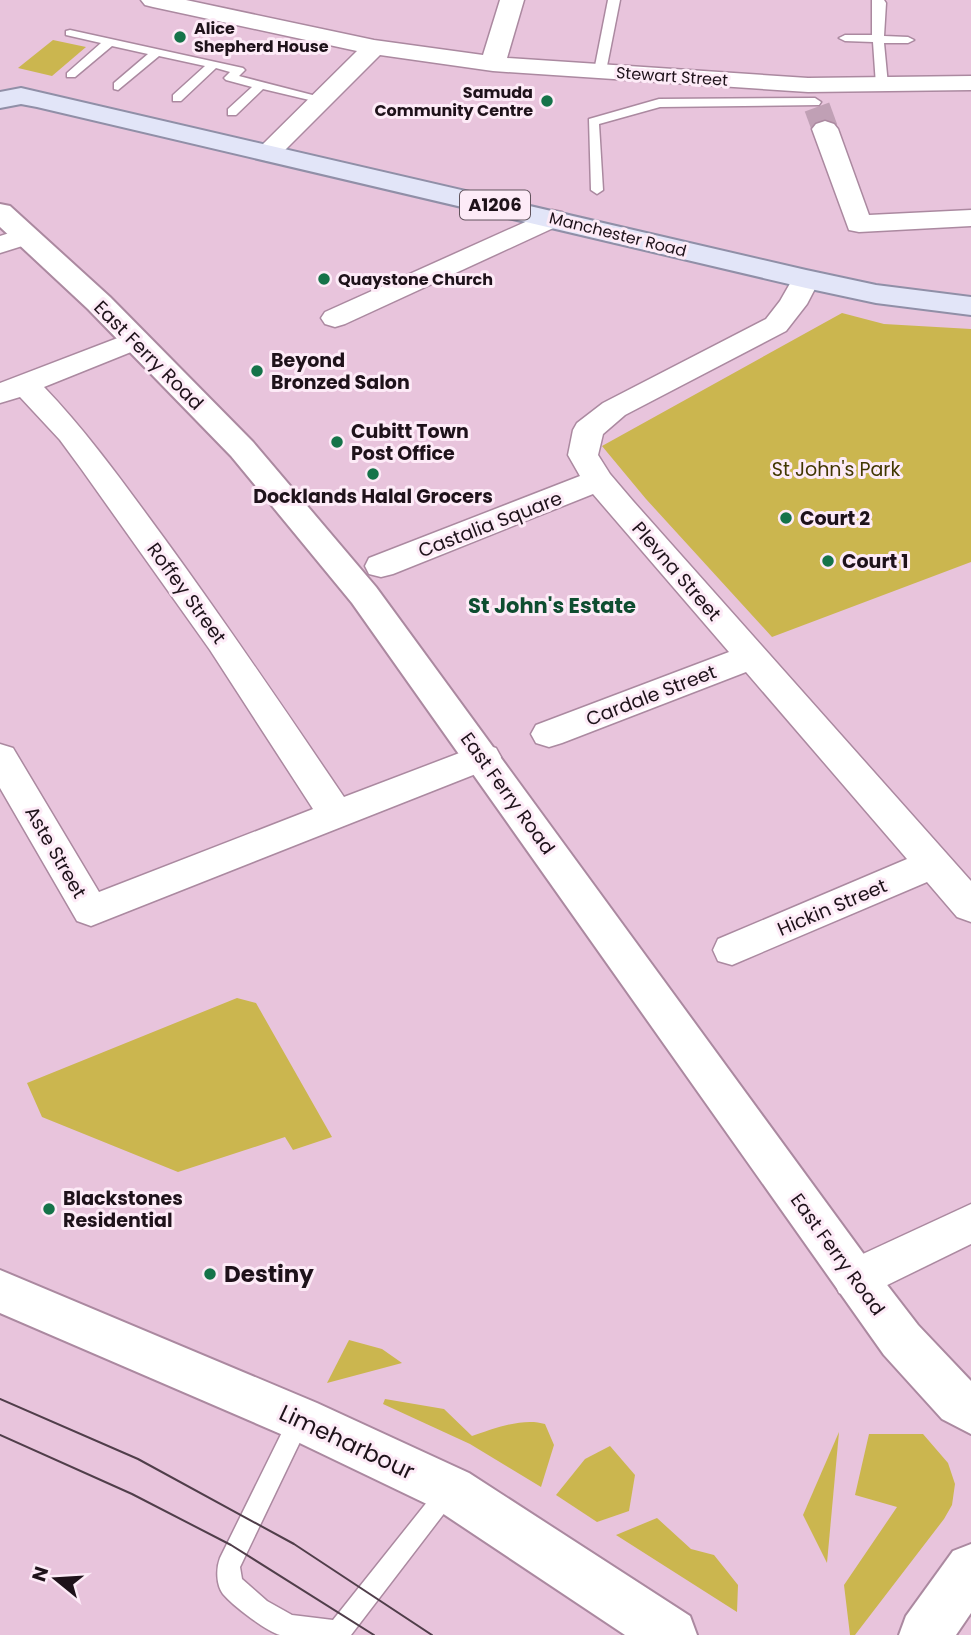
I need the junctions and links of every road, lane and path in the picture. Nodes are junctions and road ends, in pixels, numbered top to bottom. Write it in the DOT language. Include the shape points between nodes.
graph roads {
  1 [pos="153,0"];
  2 [pos="512,0"];
  3 [pos="614,0"];
  4 [pos="878,0"];
  5 [pos="253,11"];
  6 [pos="69,33"];
  7 [pos="845,38"];
  8 [pos="878,39"];
  9 [pos="908,40"];
  10 [pos="110,41"];
  11 [pos="374,47"];
  12 [pos="157,52"];
  13 [pos="214,64"];
  14 [pos="493,64"];
  15 [pos="600,71"];
  16 [pos="71,75"];
  17 [pos="689,77"];
  18 [pos="971,83"];
  19 [pos="261,85"];
  20 [pos="883,85"];
  21 [pos="118,86"];
  22 [pos="7,93"];
  23 [pos="177,99"];
  24 [pos="322,99"];
  25 [pos="694,103"];
  26 [pos="816,106"];
  27 [pos="232,112"];
  28 [pos="268,153"];
  29 [pos="597,190"];
  30 [pos="0,212"];
  31 [pos="552,218"];
  32 [pos="971,218"];
  33 [pos="12,240"];
  34 [pos="806,279"];
  35 [pos="971,306"];
  36 [pos="335,318"];
  37 [pos="136,340"];
  38 [pos="12,389"];
  39 [pos="598,480"];
  40 [pos="381,566"];
  41 [pos="752,656"];
  42 [pos="549,734"];
  43 [pos="0,757"];
  44 [pos="482,757"];
  45 [pos="335,813"];
  46 [pos="933,864"];
  47 [pos="971,907"];
  48 [pos="732,950"];
  49 [pos="971,1223"];
  50 [pos="855,1279"];
  51 [pos="0,1291"];
  52 [pos="971,1411"];
  53 [pos="300,1419"];
  54 [pos="451,1490"];
  55 [pos="971,1569"];
  56 [pos="671,1635"];
  57 [pos="925,1635"];
  1 -- 5 [label="street, Stewart Street"];
  2 -- 14 [label="street"];
  3 -- 15 [label="lane"];
  4 -- 8 [label="lane"];
  5 -- 11 [label="street, Stewart Street"];
  6 -- 10 [label="lane"];
  7 -- 8 [label="lane"];
  8 -- 9 [label="lane"];
  8 -- 20 [label="lane"];
  10 -- 12 [label="lane"];
  10 -- 16 [label="lane"];
  11 -- 14 [label="street, Stewart Street"];
  11 -- 24 [label="street"];
  12 -- 13 [label="lane"];
  12 -- 21 [label="lane"];
  13 -- 19 [label="lane" via="239,70 230,78"];
  13 -- 23 [label="lane"];
  14 -- 15 [label="street, Stewart Street"];
  15 -- 17 [label="street, Stewart Street"];
  17 -- 25 [label="lane"];
  17 -- 26 [label="street, Stewart Street"];
  18 -- 20 [label="street, Stewart Street"];
  19 -- 24 [label="lane"];
  19 -- 27 [label="lane"];
  20 -- 26 [label="street, Stewart Street"];
  22 -- 28 [label="main road, Manchester Road / A1206"];
  24 -- 28 [label="street"];
  25 -- 26 [label="lane"];
  25 -- 29 [label="lane" via="659,103 593,122"];
  26 -- 32 [label="street" via="859,224"];
  28 -- 31 [label="main road, Manchester Road / A1206"];
  30 -- 33 [label="street, East Ferry Road"];
  31 -- 34 [label="main road, Manchester Road / A1206"];
  31 -- 36 [label="street"];
  33 -- 37 [label="street, East Ferry Road"];
  34 -- 35 [label="main road, Manchester Road / A1206"];
  34 -- 39 [label="street, Plevna Street" via="776,325 614,410 589,430 583,455"];
  37 -- 38 [label="street"];
  37 -- 44 [label="street, East Ferry Road" via="242,449 364,595"];
  38 -- 45 [label="street, Roffey Street" via="71,433 222,642"];
  39 -- 40 [label="street, Castalia Square"];
  39 -- 41 [label="street, Plevna Street"];
  41 -- 42 [label="street, Cardale Street"];
  41 -- 46 [label="street, Plevna Street"];
  43 -- 45 [label="street, Aste Street" via="91,911"];
  44 -- 45 [label="street"];
  44 -- 50 [label="street, East Ferry Road"];
  46 -- 47 [label="street, Plevna Street"];
  46 -- 48 [label="street, Hickin Street"];
  49 -- 50 [label="street"];
  50 -- 52 [label="street, East Ferry Road" via="901,1340"];
  51 -- 53 [label="street, Limeharbour"];
  53 -- 54 [label="street, Limeharbour"];
  53 -- 54 [label="lane" via="228,1566 231,1585 289,1628 338,1632"];
  54 -- 56 [label="street, Limeharbour"];
  55 -- 57 [label="street"];
}
